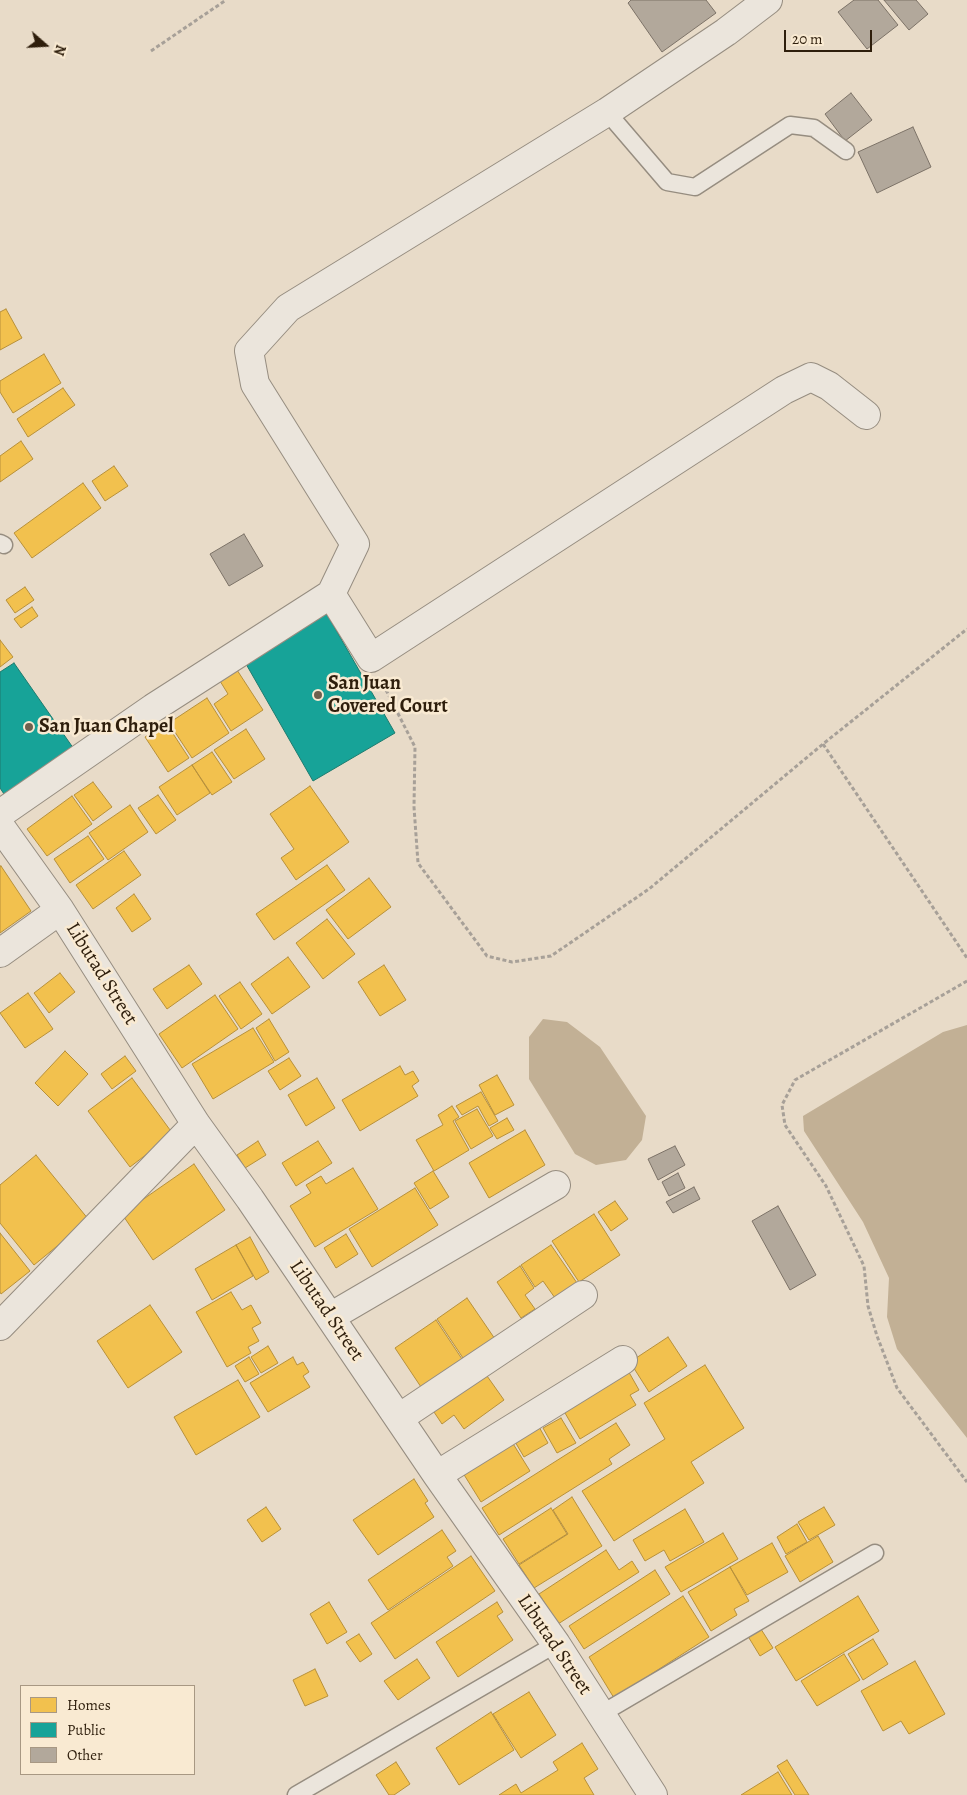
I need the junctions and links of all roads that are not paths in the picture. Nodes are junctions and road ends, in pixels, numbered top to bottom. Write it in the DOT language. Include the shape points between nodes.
graph roads {
  1 [pos="768,0"];
  2 [pos="607,112"];
  3 [pos="846,151"];
  4 [pos="866,414"];
  5 [pos="330,594"];
  6 [pos="0,814"];
  7 [pos="0,826"];
  8 [pos="60,910"];
  9 [pos="0,953"];
  10 [pos="196,1124"];
  11 [pos="556,1185"];
  12 [pos="583,1295"];
  13 [pos="330,1316"];
  14 [pos="0,1326"];
  15 [pos="623,1360"];
  16 [pos="399,1418"];
  17 [pos="437,1475"];
  18 [pos="875,1553"];
  19 [pos="556,1644"];
  20 [pos="601,1714"];
  21 [pos="296,1795"];
  22 [pos="653,1795"];
  1 -- 2 [label="street"];
  2 -- 3 [label="lane" via="667,182 694,186 790,125 814,128"];
  2 -- 5 [label="street" via="288,308 249,350 256,384 355,544"];
  4 -- 5 [label="street" via="829,386 811,377 784,390 370,658"];
  5 -- 6 [label="street" via="153,708"];
  7 -- 8 [label="street, Libutad Street"];
  8 -- 9 [label="street"];
  8 -- 10 [label="street, Libutad Street"];
  10 -- 13 [label="street, Libutad Street"];
  10 -- 14 [label="street"];
  11 -- 13 [label="street"];
  12 -- 16 [label="street"];
  13 -- 16 [label="street, Libutad Street"];
  15 -- 17 [label="street"];
  16 -- 17 [label="street, Libutad Street"];
  17 -- 19 [label="street, Libutad Street"];
  18 -- 20 [label="lane"];
  19 -- 20 [label="street, Libutad Street"];
  19 -- 21 [label="lane"];
  20 -- 22 [label="street, Libutad Street"];
}
